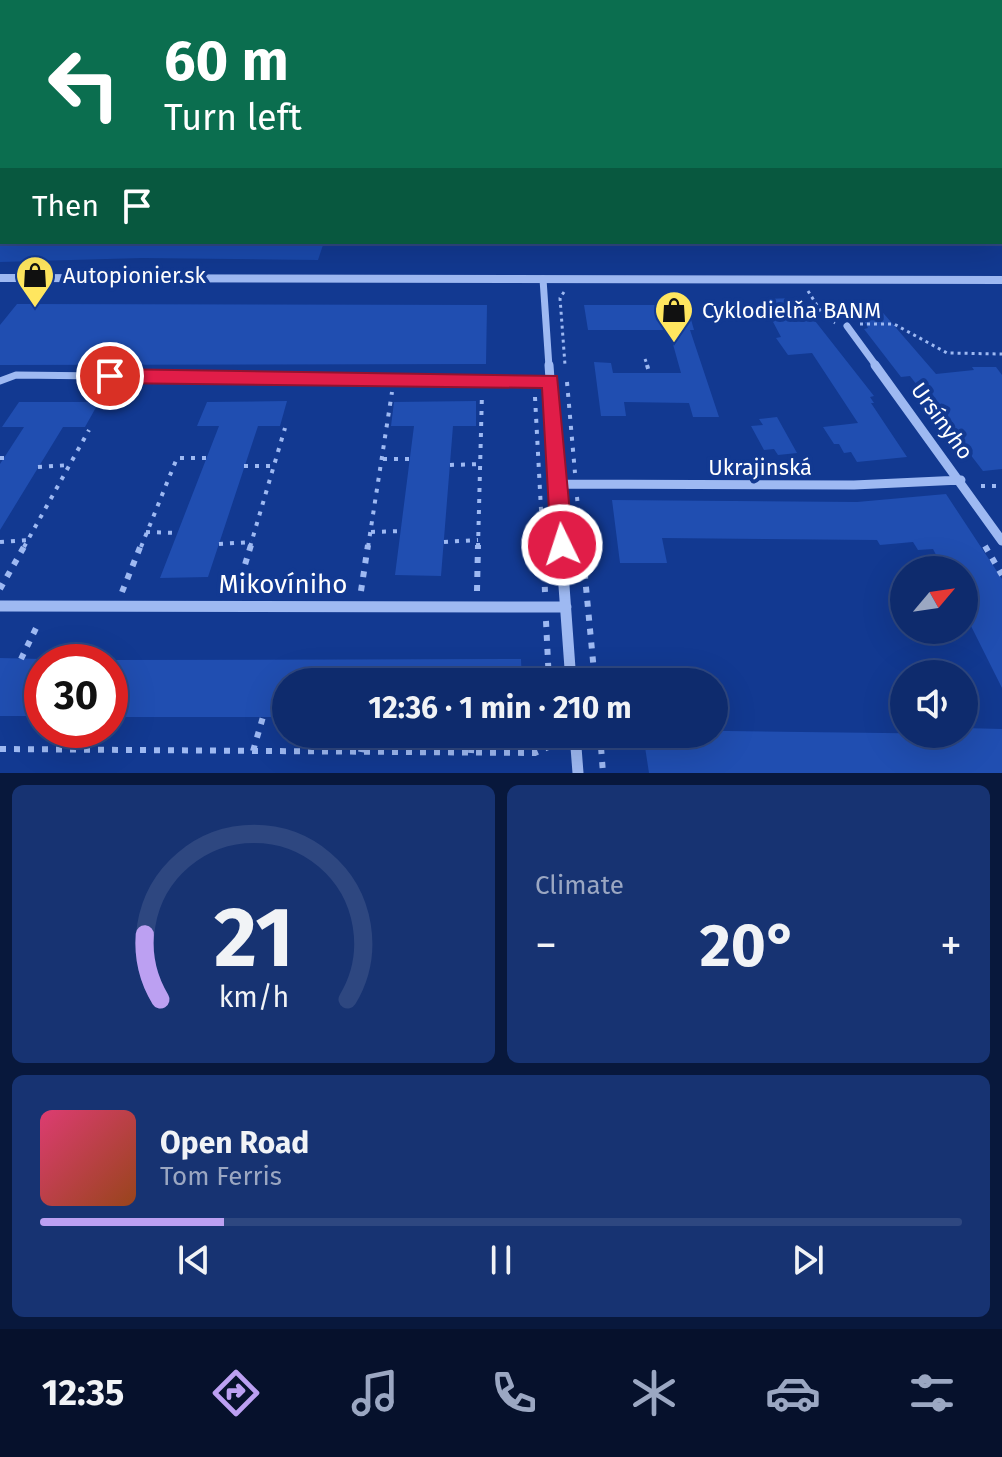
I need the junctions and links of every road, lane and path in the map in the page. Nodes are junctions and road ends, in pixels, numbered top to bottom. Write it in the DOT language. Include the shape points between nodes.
graph roads {
  1 [pos="0,278"];
  2 [pos="543,279"];
  3 [pos="1002,280"];
  4 [pos="814,301"];
  5 [pos="825,318"];
  6 [pos="852,325"];
  7 [pos="1002,354"];
  8 [pos="645,359"];
  9 [pos="649,372"];
  10 [pos="394,379"];
  11 [pos="0,381"];
  12 [pos="482,381"];
  13 [pos="534,381"];
  14 [pos="550,381"];
  15 [pos="285,428"];
  16 [pos="89,430"];
  17 [pos="207,458"];
  18 [pos="383,459"];
  19 [pos="410,459"];
  20 [pos="480,464"];
  21 [pos="70,465"];
  22 [pos="450,465"];
  23 [pos="244,466"];
  24 [pos="274,466"];
  25 [pos="38,467"];
  26 [pos="961,480"];
  27 [pos="558,484"];
  28 [pos="981,486"];
  29 [pos="1002,486"];
  30 [pos="401,531"];
  31 [pos="146,532"];
  32 [pos="371,532"];
  33 [pos="178,533"];
  34 [pos="28,540"];
  35 [pos="478,540"];
  36 [pos="1002,541"];
  37 [pos="0,542"];
  38 [pos="252,542"];
  39 [pos="444,542"];
  40 [pos="219,544"];
  41 [pos="0,589"];
  42 [pos="237,591"];
  43 [pos="361,591"];
  44 [pos="477,591"];
  45 [pos="122,592"];
  46 [pos="0,606"];
  47 [pos="47,606"];
  48 [pos="545,607"];
  49 [pos="566,607"];
  50 [pos="21,659"];
  51 [pos="548,668"];
  52 [pos="570,668"];
  53 [pos="263,717"];
  54 [pos="362,748"];
  55 [pos="471,748"];
  56 [pos="546,748"];
  57 [pos="576,748"];
  58 [pos="601,748"];
  59 [pos="0,749"];
  60 [pos="253,751"];
  61 [pos="361,752"];
  62 [pos="471,753"];
  63 [pos="578,773"];
  64 [pos="603,773"];
  1 -- 2 [label="street"];
  2 -- 3 [label="street"];
  2 -- 14 [label="street"];
  4 -- 5 [label="path"];
  6 -- 7 [label="path" via="894,324 947,353"];
  6 -- 26 [label="street, Ursínyho"];
  8 -- 9 [label="path"];
  10 -- 11 [label="lane" via="16,375"];
  10 -- 12 [label="lane"];
  10 -- 18 [label="path"];
  12 -- 13 [label="lane"];
  12 -- 20 [label="path"];
  13 -- 14 [label="lane"];
  13 -- 48 [label="path"];
  14 -- 27 [label="street"];
  15 -- 24 [label="path"];
  16 -- 21 [label="path"];
  17 -- 31 [label="path" via="177,458"];
  18 -- 19 [label="path"];
  18 -- 32 [label="path"];
  20 -- 22 [label="path"];
  20 -- 35 [label="path"];
  21 -- 25 [label="path"];
  21 -- 34 [label="path"];
  23 -- 24 [label="path"];
  24 -- 38 [label="path"];
  26 -- 27 [label="street, Ukrajinská"];
  26 -- 36 [label="street, Ursínyho"];
  27 -- 49 [label="street"];
  28 -- 29 [label="path"];
  30 -- 32 [label="path"];
  31 -- 33 [label="path"];
  31 -- 45 [label="path"];
  32 -- 43 [label="path"];
  34 -- 37 [label="path"];
  34 -- 41 [label="path"];
  35 -- 39 [label="path"];
  35 -- 44 [label="path"];
  38 -- 40 [label="path"];
  38 -- 42 [label="path"];
  46 -- 47 [label="street, Mikovíniho"];
  47 -- 48 [label="street, Mikovíniho"];
  47 -- 50 [label="path"];
  48 -- 49 [label="street, Mikovíniho"];
  48 -- 51 [label="path"];
  49 -- 52 [label="street"];
  53 -- 60 [label="path"];
  54 -- 61 [label="path"];
  55 -- 62 [label="path"];
  56 -- 62 [label="path" via="535,753"];
  57 -- 63 [label="street"];
  58 -- 64 [label="path"];
  59 -- 60 [label="path"];
  60 -- 61 [label="path"];
  61 -- 62 [label="path"];
}
